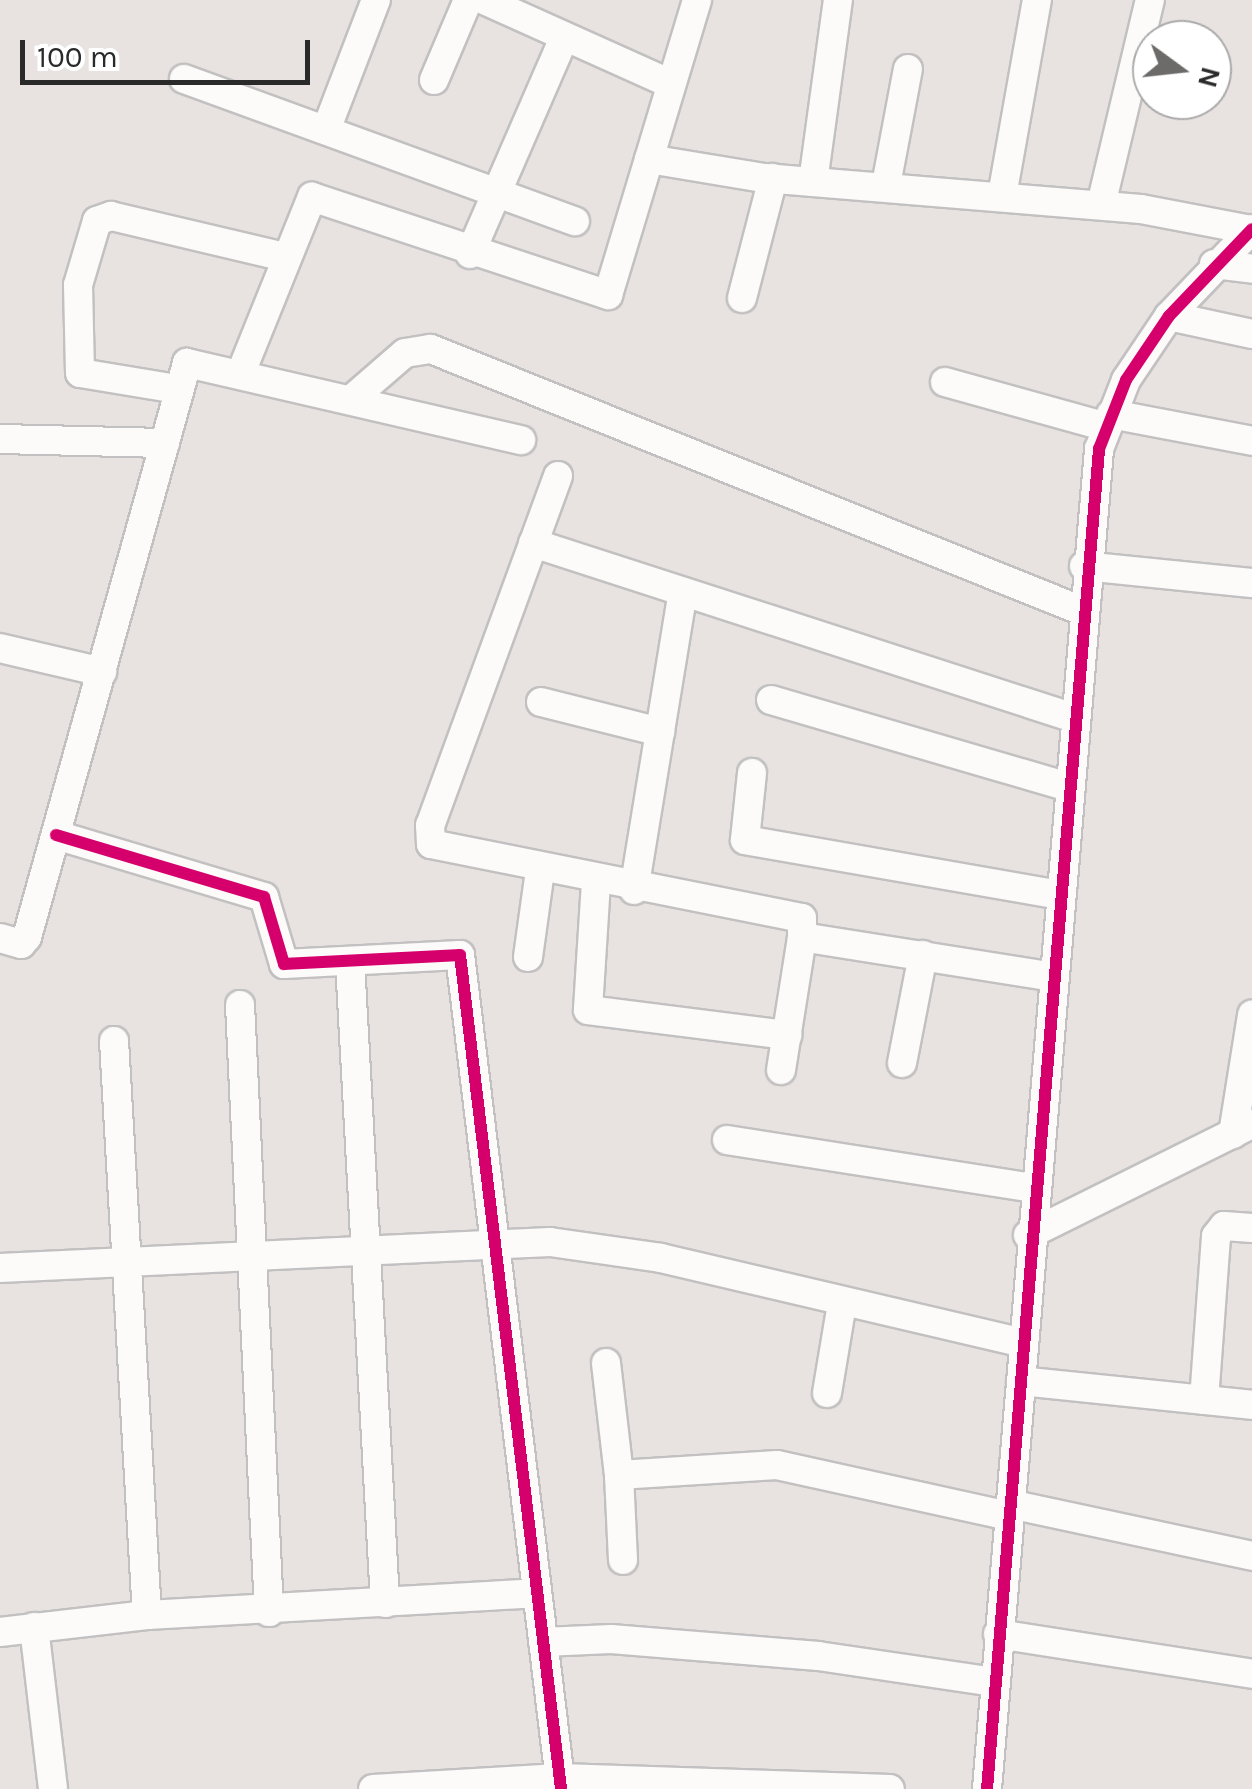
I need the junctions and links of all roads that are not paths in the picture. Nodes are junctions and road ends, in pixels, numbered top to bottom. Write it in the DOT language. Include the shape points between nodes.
graph roads {
  1 [pos="376,0"];
  2 [pos="468,0"];
  3 [pos="484,0"];
  4 [pos="698,0"];
  5 [pos="838,0"];
  6 [pos="1037,0"];
  7 [pos="1150,0"];
  8 [pos="564,38"];
  9 [pos="908,69"];
  10 [pos="184,79"];
  11 [pos="434,80"];
  12 [pos="671,84"];
  13 [pos="326,130"];
  14 [pos="650,160"];
  15 [pos="774,178"];
  16 [pos="813,182"];
  17 [pos="886,185"];
  18 [pos="496,192"];
  19 [pos="1002,196"];
  20 [pos="1101,204"];
  21 [pos="575,221"];
  22 [pos="1243,227"];
  23 [pos="470,254"];
  24 [pos="284,257"];
  25 [pos="1214,264"];
  26 [pos="1252,268"];
  27 [pos="742,298"];
  28 [pos="1169,316"];
  29 [pos="1252,334"];
  30 [pos="242,370"];
  31 [pos="946,382"];
  32 [pos="176,389"];
  33 [pos="354,397"];
  34 [pos="1100,422"];
  35 [pos="0,439"];
  36 [pos="521,440"];
  37 [pos="1252,441"];
  38 [pos="165,443"];
  39 [pos="558,476"];
  40 [pos="533,543"];
  41 [pos="1084,566"];
  42 [pos="1252,583"];
  43 [pos="683,592"];
  44 [pos="1072,606"];
  45 [pos="0,648"];
  46 [pos="102,672"];
  47 [pos="771,700"];
  48 [pos="542,702"];
  49 [pos="1062,714"];
  50 [pos="660,732"];
  51 [pos="752,774"];
  52 [pos="1058,783"];
  53 [pos="56,835"];
  54 [pos="540,871"];
  55 [pos="596,882"];
  56 [pos="634,890"];
  57 [pos="1045,892"];
  58 [pos="802,937"];
  59 [pos="0,938"];
  60 [pos="923,955"];
  61 [pos="528,957"];
  62 [pos="350,962"];
  63 [pos="1040,974"];
  64 [pos="240,1005"];
  65 [pos="1252,1015"];
  66 [pos="787,1034"];
  67 [pos="114,1041"];
  68 [pos="902,1063"];
  69 [pos="781,1070"];
  70 [pos="1243,1129"];
  71 [pos="727,1140"];
  72 [pos="1021,1186"];
  73 [pos="1252,1228"];
  74 [pos="1028,1234"];
  75 [pos="497,1242"];
  76 [pos="361,1248"];
  77 [pos="252,1256"];
  78 [pos="124,1262"];
  79 [pos="0,1268"];
  80 [pos="842,1303"];
  81 [pos="1011,1341"];
  82 [pos="606,1363"];
  83 [pos="1021,1381"];
  84 [pos="826,1393"];
  85 [pos="1204,1400"];
  86 [pos="1252,1406"];
  87 [pos="619,1475"];
  88 [pos="1000,1511"];
  89 [pos="1252,1556"];
  90 [pos="623,1560"];
  91 [pos="536,1593"];
  92 [pos="385,1603"];
  93 [pos="268,1612"];
  94 [pos="147,1615"];
  95 [pos="34,1627"];
  96 [pos="0,1632"];
  97 [pos="998,1634"];
  98 [pos="543,1642"];
  99 [pos="1252,1674"];
  100 [pos="981,1680"];
  101 [pos="560,1783"];
  102 [pos="860,1788"];
  103 [pos="53,1789"];
  104 [pos="373,1789"];
  105 [pos="890,1789"];
  106 [pos="986,1789"];
  1 -- 13 [label="street"];
  2 -- 11 [label="street"];
  3 -- 8 [label="street"];
  4 -- 12 [label="street"];
  5 -- 16 [label="street"];
  6 -- 19 [label="street"];
  7 -- 20 [label="street"];
  8 -- 12 [label="street"];
  8 -- 18 [label="street"];
  9 -- 17 [label="street"];
  10 -- 13 [label="street"];
  12 -- 14 [label="street"];
  13 -- 18 [label="street"];
  14 -- 15 [label="street"];
  14 -- 23 [label="street" via="608,294"];
  15 -- 16 [label="street"];
  15 -- 27 [label="street"];
  16 -- 17 [label="street"];
  17 -- 19 [label="street"];
  18 -- 21 [label="street"];
  18 -- 23 [label="street"];
  19 -- 20 [label="street"];
  20 -- 22 [label="street"];
  22 -- 25 [label="street"];
  23 -- 24 [label="street" via="312,196"];
  24 -- 30 [label="street"];
  24 -- 32 [label="street" via="111,216 97,221 78,285 80,373"];
  25 -- 26 [label="street"];
  25 -- 28 [label="street"];
  28 -- 29 [label="street"];
  28 -- 34 [label="street"];
  30 -- 32 [label="street" via="192,361"];
  30 -- 33 [label="street"];
  31 -- 34 [label="street"];
  32 -- 38 [label="street"];
  33 -- 36 [label="street"];
  33 -- 44 [label="street" via="404,352 431,349"];
  34 -- 37 [label="street"];
  34 -- 41 [label="street"];
  35 -- 38 [label="street"];
  38 -- 46 [label="street"];
  39 -- 40 [label="street"];
  40 -- 43 [label="street"];
  40 -- 54 [label="street" via="428,838"];
  41 -- 42 [label="street"];
  41 -- 44 [label="street"];
  43 -- 49 [label="street"];
  43 -- 50 [label="street"];
  44 -- 49 [label="street"];
  45 -- 46 [label="street"];
  46 -- 53 [label="street"];
  47 -- 52 [label="street"];
  48 -- 50 [label="street"];
  49 -- 52 [label="street"];
  50 -- 56 [label="street"];
  51 -- 57 [label="street" via="745,840"];
  52 -- 57 [label="street"];
  53 -- 59 [label="street" via="25,942"];
  53 -- 62 [label="street" via="264,897 284,964"];
  54 -- 55 [label="street"];
  54 -- 61 [label="street"];
  55 -- 56 [label="street"];
  55 -- 66 [label="street" via="588,1010"];
  56 -- 58 [label="street" via="802,918"];
  57 -- 63 [label="street"];
  58 -- 60 [label="street"];
  58 -- 66 [label="street"];
  60 -- 63 [label="street"];
  60 -- 68 [label="street"];
  62 -- 75 [label="street" via="460,955"];
  62 -- 76 [label="street"];
  63 -- 72 [label="street"];
  64 -- 77 [label="street"];
  65 -- 70 [label="street"];
  66 -- 69 [label="street"];
  67 -- 78 [label="street"];
  70 -- 74 [label="street"];
  71 -- 72 [label="street"];
  72 -- 74 [label="street"];
  73 -- 85 [label="street" via="1224,1226 1216,1236"];
  74 -- 81 [label="street"];
  75 -- 76 [label="street"];
  75 -- 80 [label="street" via="622,1250"];
  75 -- 91 [label="street"];
  76 -- 77 [label="street"];
  76 -- 92 [label="street"];
  77 -- 78 [label="street"];
  77 -- 93 [label="street"];
  78 -- 79 [label="street"];
  78 -- 94 [label="street"];
  80 -- 81 [label="street"];
  80 -- 84 [label="street"];
  81 -- 83 [label="street"];
  82 -- 87 [label="street"];
  83 -- 85 [label="street"];
  83 -- 88 [label="street"];
  85 -- 86 [label="street"];
  87 -- 88 [label="street" via="758,1463"];
  87 -- 90 [label="street"];
  88 -- 89 [label="street"];
  88 -- 97 [label="street"];
  91 -- 92 [label="street"];
  91 -- 98 [label="street"];
  92 -- 93 [label="street"];
  93 -- 94 [label="street"];
  94 -- 95 [label="street"];
  95 -- 96 [label="street"];
  95 -- 103 [label="street"];
  97 -- 99 [label="street"];
  97 -- 100 [label="street"];
  98 -- 100 [label="street" via="723,1648"];
  98 -- 101 [label="street"];
  100 -- 106 [label="street"];
  101 -- 102 [label="street"];
  101 -- 104 [label="street"];
  102 -- 105 [label="street"];
}
